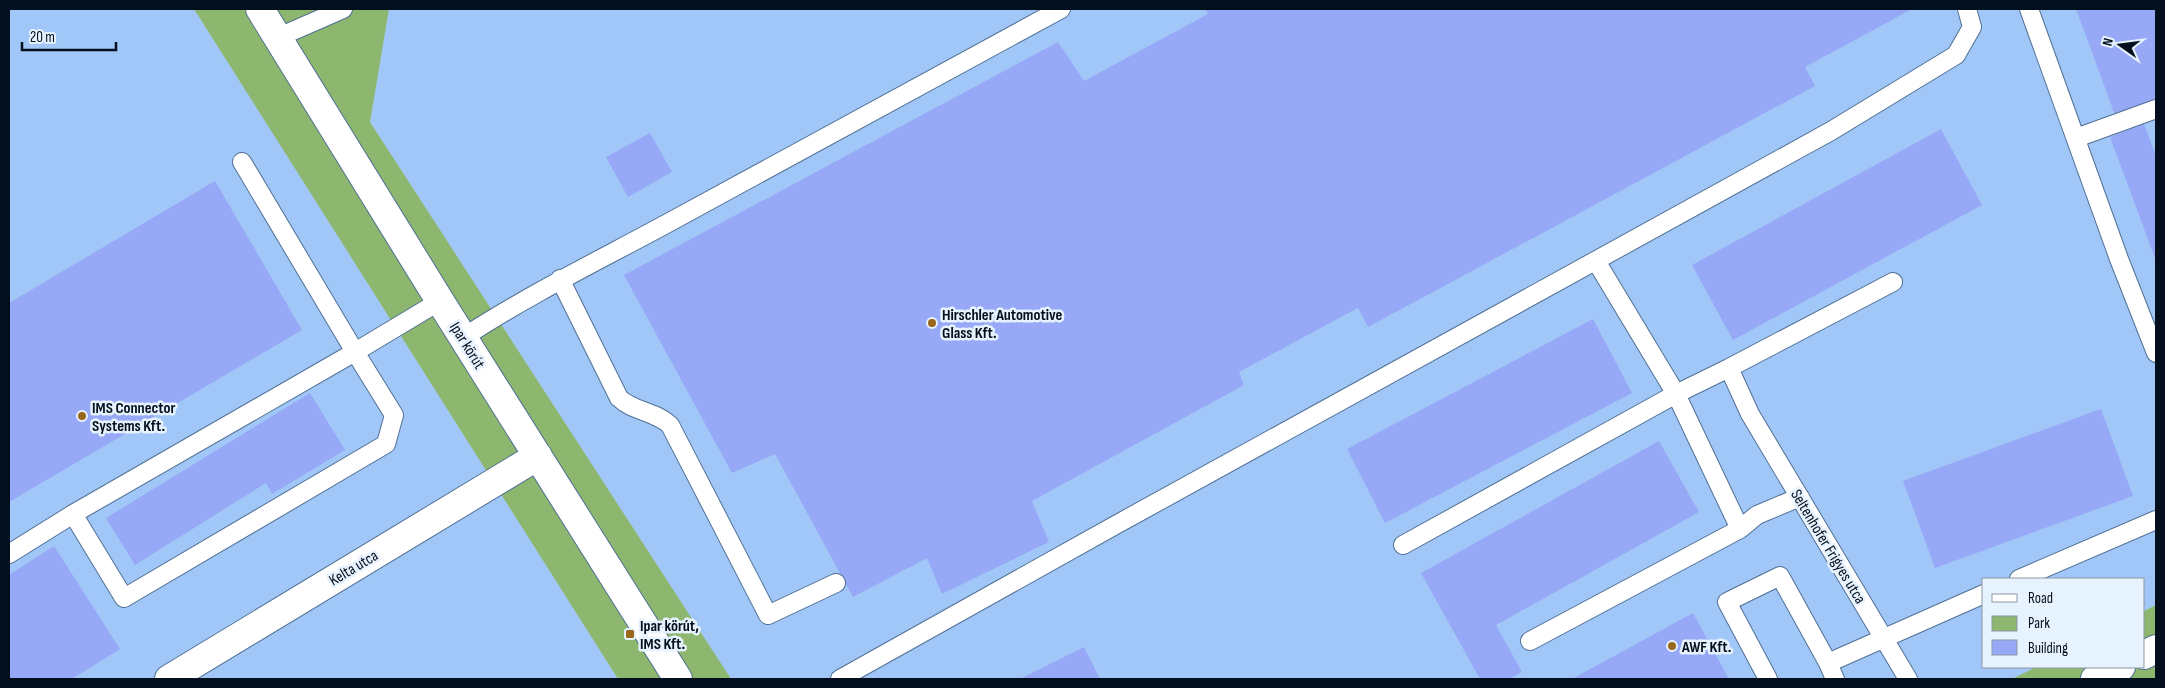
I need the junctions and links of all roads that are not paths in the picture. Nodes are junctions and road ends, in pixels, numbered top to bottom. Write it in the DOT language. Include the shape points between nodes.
graph roads {
  1 [pos="260,9"];
  2 [pos="343,9"];
  3 [pos="1061,9"];
  4 [pos="1967,9"];
  5 [pos="2029,9"];
  6 [pos="278,37"];
  7 [pos="2156,109"];
  8 [pos="2076,138"];
  9 [pos="242,162"];
  10 [pos="1596,261"];
  11 [pos="560,279"];
  12 [pos="1893,282"];
  13 [pos="440,301"];
  14 [pos="464,337"];
  15 [pos="356,352"];
  16 [pos="2156,353"];
  17 [pos="1729,368"];
  18 [pos="1676,394"];
  19 [pos="538,456"];
  20 [pos="1800,498"];
  21 [pos="73,514"];
  22 [pos="2156,520"];
  23 [pos="1740,529"];
  24 [pos="1403,546"];
  25 [pos="9,554"];
  26 [pos="2020,578"];
  27 [pos="836,583"];
  28 [pos="1982,595"];
  29 [pos="1883,637"];
  30 [pos="1530,641"];
  31 [pos="1828,663"];
  32 [pos="2119,668"];
  33 [pos="169,679"];
  34 [pos="676,679"];
  35 [pos="840,679"];
  36 [pos="1768,679"];
  37 [pos="1835,679"];
  38 [pos="1908,679"];
  39 [pos="2095,679"];
  1 -- 6 [label="street, Ipar körút"];
  2 -- 6 [label="lane"];
  3 -- 11 [label="lane"];
  4 -- 10 [label="lane" via="1972,27 1956,55 1831,131"];
  5 -- 8 [label="lane"];
  6 -- 13 [label="street, Ipar körút"];
  7 -- 8 [label="lane"];
  8 -- 16 [label="lane"];
  9 -- 15 [label="lane"];
  10 -- 18 [label="lane"];
  10 -- 35 [label="lane"];
  11 -- 14 [label="lane"];
  11 -- 27 [label="lane" via="619,398 670,425 768,615"];
  12 -- 17 [label="lane"];
  13 -- 14 [label="street, Ipar körút"];
  13 -- 15 [label="lane"];
  14 -- 19 [label="street, Ipar körút"];
  15 -- 21 [label="lane"];
  15 -- 21 [label="lane" via="394,415 386,444 124,598"];
  17 -- 18 [label="lane"];
  17 -- 20 [label="lane, Seltenhofer Frigyes utca" via="1750,414"];
  18 -- 23 [label="lane"];
  18 -- 24 [label="lane"];
  19 -- 33 [label="street, Kelta utca"];
  19 -- 34 [label="street, Ipar körút"];
  20 -- 23 [label="lane" via="1757,515"];
  20 -- 29 [label="lane, Seltenhofer Frigyes utca"];
  21 -- 25 [label="lane"];
  22 -- 26 [label="lane"];
  23 -- 30 [label="lane"];
  28 -- 29 [label="lane"];
  29 -- 31 [label="lane"];
  29 -- 38 [label="lane, Seltenhofer Frigyes utca"];
  31 -- 36 [label="lane" via="1780,576 1728,602"];
  31 -- 37 [label="lane"];
  32 -- 39 [label="street"];
}
